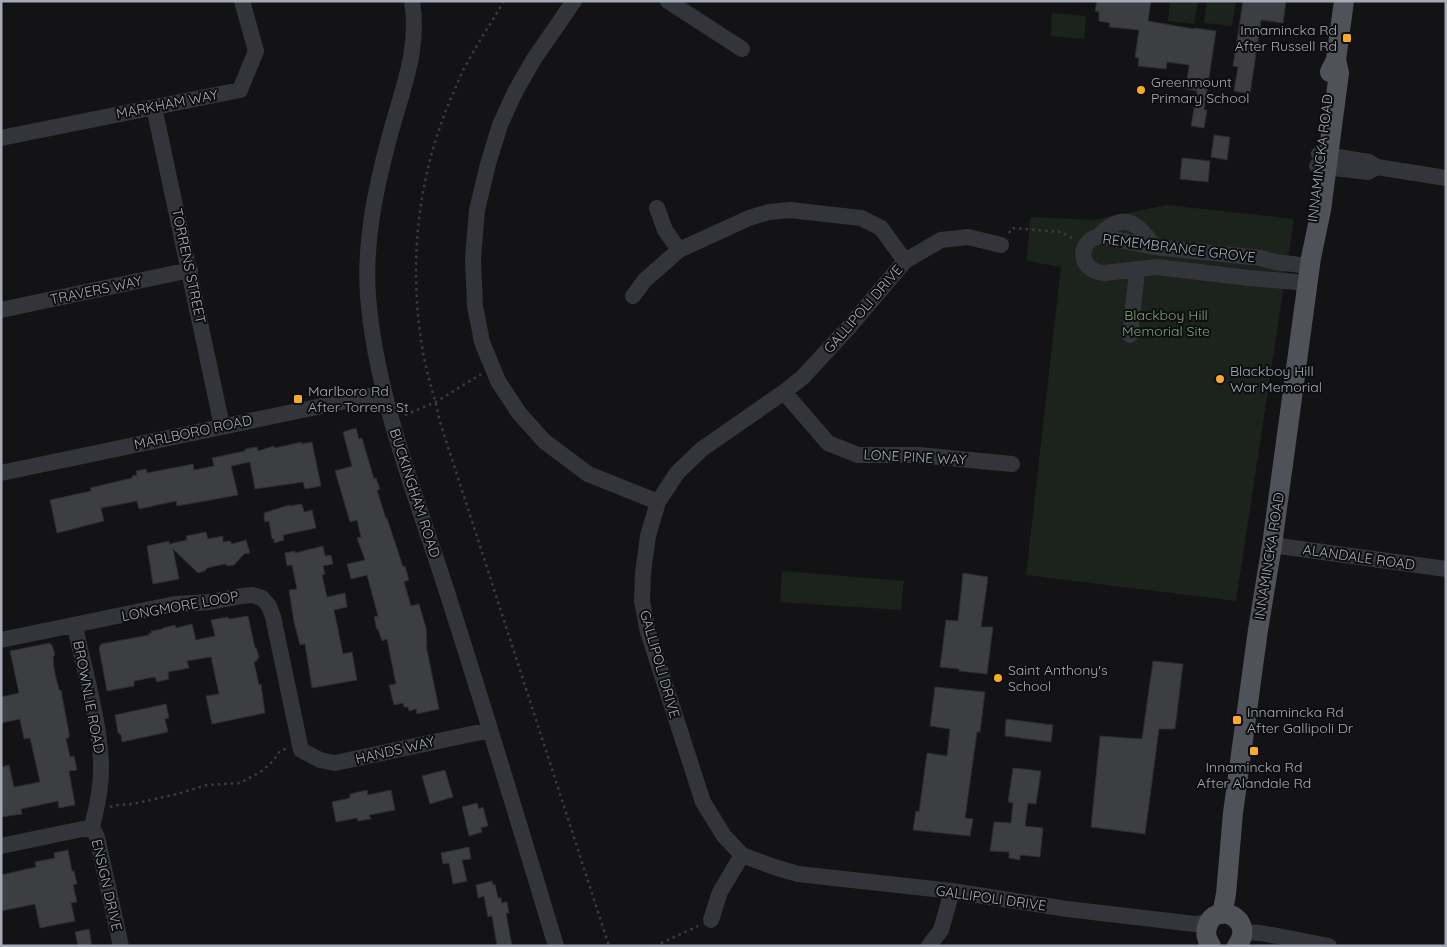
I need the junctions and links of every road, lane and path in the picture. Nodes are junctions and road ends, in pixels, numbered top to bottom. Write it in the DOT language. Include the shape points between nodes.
graph roads {
  1 [pos="242,1"];
  2 [pos="412,1"];
  3 [pos="504,1"];
  4 [pos="574,1"];
  5 [pos="668,1"];
  6 [pos="1344,1"];
  7 [pos="742,50"];
  8 [pos="154,107"];
  9 [pos="1,138"];
  10 [pos="1323,161"];
  11 [pos="1446,178"];
  12 [pos="657,208"];
  13 [pos="1001,245"];
  14 [pos="1086,246"];
  15 [pos="1176,249"];
  16 [pos="678,250"];
  17 [pos="905,261"];
  18 [pos="1136,269"];
  19 [pos="1176,269"];
  20 [pos="1310,269"];
  21 [pos="190,270"];
  22 [pos="633,296"];
  23 [pos="1,310"];
  24 [pos="1130,335"];
  25 [pos="484,372"];
  26 [pos="784,392"];
  27 [pos="384,393"];
  28 [pos="436,402"];
  29 [pos="392,420"];
  30 [pos="222,426"];
  31 [pos="1012,464"];
  32 [pos="1,472"];
  33 [pos="658,502"];
  34 [pos="1272,545"];
  35 [pos="1446,569"];
  36 [pos="75,626"];
  37 [pos="1,640"];
  38 [pos="490,730"];
  39 [pos="296,747"];
  40 [pos="96,811"];
  41 [pos="92,827"];
  42 [pos="1,846"];
  43 [pos="742,855"];
  44 [pos="952,891"];
  45 [pos="711,920"];
  46 [pos="1222,935"];
  47 [pos="121,946"];
  48 [pos="556,946"];
  49 [pos="609,946"];
  50 [pos="655,946"];
  51 [pos="929,946"];
  52 [pos="1330,946"];
  1 -- 8 [label="street, MARKHAM WAY" via="256,51 240,90"];
  2 -- 27 [label="street, BUCKINGHAM ROAD" via="414,48 375,195 368,246 368,295"];
  3 -- 28 [label="path" via="464,68 446,110 421,200 416,250 417,300 423,352"];
  4 -- 33 [label="street" via="534,59 500,125 477,210 473,259 475,306 482,342 498,380 519,413 544,441 588,474"];
  5 -- 7 [label="street"];
  6 -- 10 [label="main road, INNAMINCKA ROAD" via="1336,60 1330,72"];
  8 -- 9 [label="street, MARKHAM WAY"];
  8 -- 21 [label="street, TORRENS STREET"];
  10 -- 11 [label="street" via="1368,162 1377,167"];
  10 -- 20 [label="main road, INNAMINCKA ROAD" via="1311,209"];
  12 -- 16 [label="street"];
  13 -- 14 [label="path" via="1012,228 1062,232"];
  13 -- 17 [label="street, GALLIPOLI DRIVE" via="968,237 940,240"];
  14 -- 15 [label="street, REMEMBRANCE GROVE" via="1099,236"];
  14 -- 18 [label="street, REMEMBRANCE GROVE" via="1085,263 1095,273"];
  15 -- 19 [label="street" via="1180,260"];
  15 -- 20 [label="street, REMEMBRANCE GROVE"];
  16 -- 17 [label="street" via="749,218 790,210 861,218 881,228"];
  16 -- 22 [label="street" via="645,280"];
  17 -- 26 [label="street, GALLIPOLI DRIVE" via="803,377"];
  18 -- 19 [label="street, REMEMBRANCE GROVE" via="1157,266"];
  18 -- 24 [label="street"];
  19 -- 20 [label="street, REMEMBRANCE GROVE" via="1249,278"];
  20 -- 34 [label="main road, INNAMINCKA ROAD"];
  21 -- 23 [label="street, TRAVERS WAY"];
  21 -- 30 [label="street, TORRENS STREET"];
  25 -- 28 [label="path"];
  26 -- 31 [label="street, LONE PINE WAY" via="828,443 858,455 918,455"];
  26 -- 33 [label="street, GALLIPOLI DRIVE" via="702,449 677,473"];
  27 -- 29 [label="street, BUCKINGHAM ROAD"];
  27 -- 30 [label="street, MARLBORO ROAD"];
  28 -- 29 [label="path"];
  28 -- 49 [label="path"];
  29 -- 38 [label="street, BUCKINGHAM ROAD"];
  30 -- 32 [label="street, MARLBORO ROAD"];
  33 -- 43 [label="street, GALLIPOLI DRIVE" via="642,573 642,601 648,632 703,802 724,836"];
  34 -- 35 [label="street, ALANDALE ROAD"];
  34 -- 46 [label="main road, INNAMINCKA ROAD" via="1228,855"];
  36 -- 37 [label="street, LONGMORE LOOP"];
  36 -- 39 [label="street, LONGMORE LOOP" via="175,604 247,595 262,598 273,618"];
  36 -- 40 [label="street, BROWNLIE ROAD" via="102,764"];
  38 -- 39 [label="street, HANDS WAY" via="335,764"];
  38 -- 48 [label="street, BUCKINGHAM ROAD"];
  39 -- 40 [label="path" via="280,751 262,771 240,783 207,785"];
  40 -- 41 [label="street, BROWNLIE ROAD"];
  41 -- 42 [label="street, ENSIGN DRIVE"];
  41 -- 47 [label="street, ENSIGN DRIVE"];
  43 -- 44 [label="street, GALLIPOLI DRIVE" via="798,874"];
  43 -- 45 [label="street" via="720,892"];
  44 -- 46 [label="street, GALLIPOLI DRIVE" via="1142,918"];
  44 -- 51 [label="street" via="941,930"];
  45 -- 50 [label="path"];
  46 -- 52 [label="street, GALLIPOLI DRIVE" via="1258,943 1296,941"];
}
